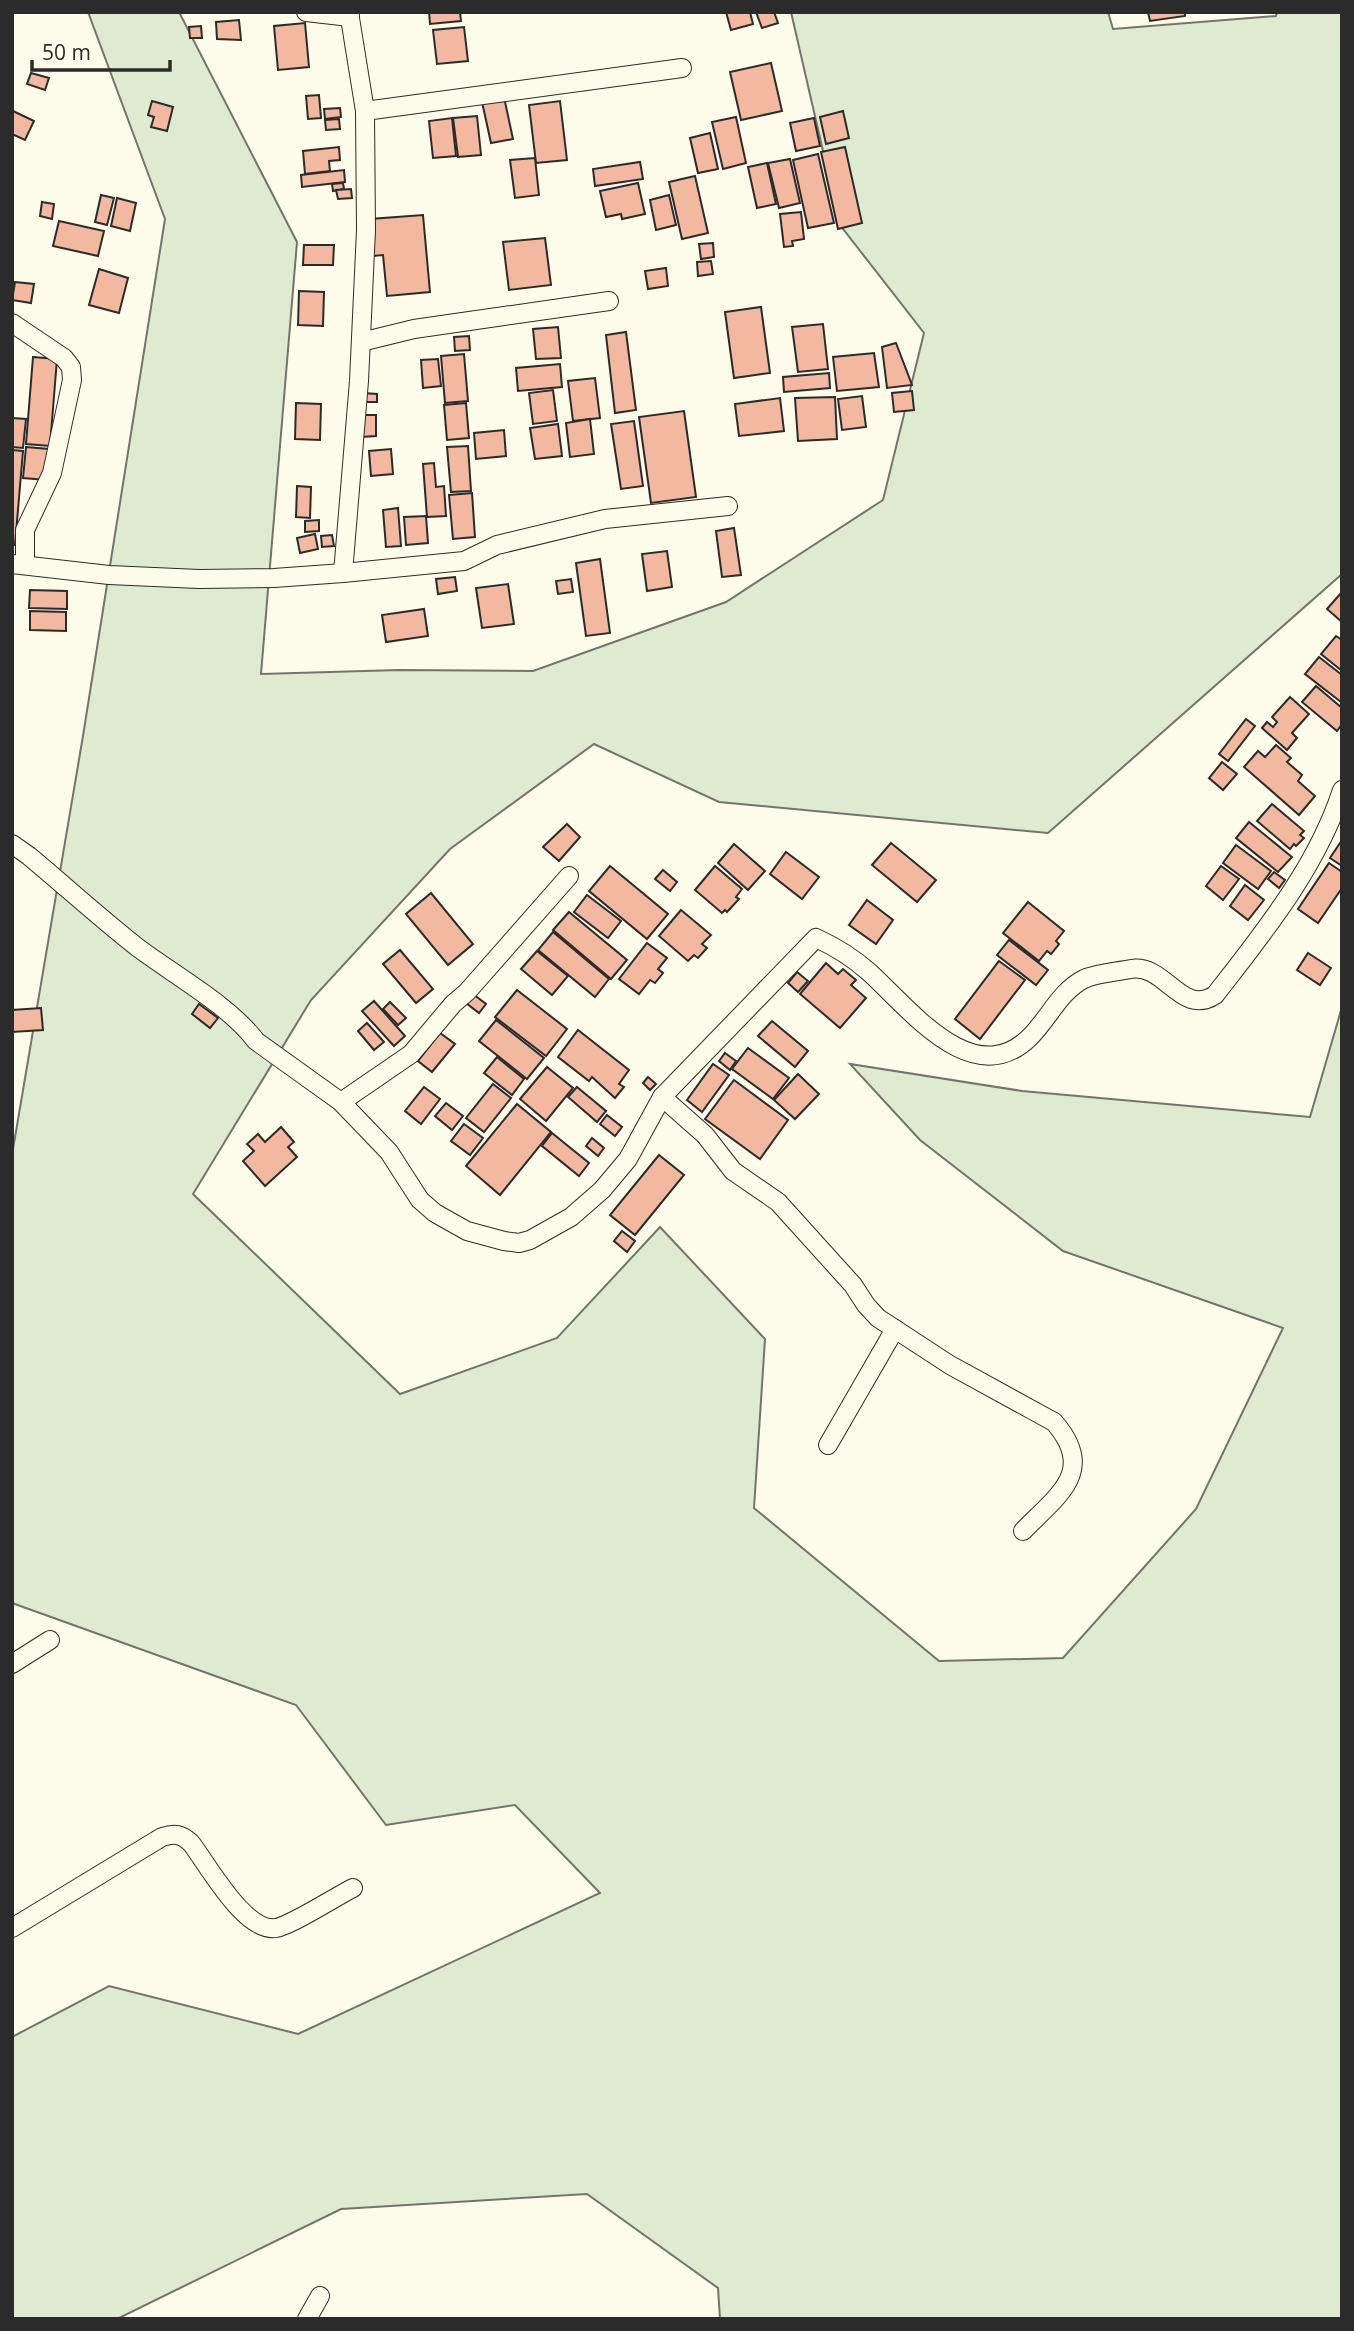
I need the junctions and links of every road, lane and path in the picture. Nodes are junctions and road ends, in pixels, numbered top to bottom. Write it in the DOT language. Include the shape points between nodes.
graph roads {
  1 [pos="306,12"];
  2 [pos="349,15"];
  3 [pos="682,68"];
  4 [pos="365,111"];
  5 [pos="609,301"];
  6 [pos="12,323"];
  7 [pos="361,342"];
  8 [pos="727,506"];
  9 [pos="18,564"];
  10 [pos="343,573"];
  11 [pos="1342,790"];
  12 [pos="12,844"];
  13 [pos="569,876"];
  14 [pos="662,1097"];
  15 [pos="341,1102"];
  16 [pos="895,1329"];
  17 [pos="828,1445"];
  18 [pos="1023,1531"];
  19 [pos="50,1640"];
  20 [pos="12,1664"];
  21 [pos="353,1888"];
  22 [pos="12,1928"];
  23 [pos="320,2296"];
  24 [pos="307,2319"];
  1 -- 2 [label="street"];
  2 -- 4 [label="street"];
  3 -- 4 [label="street"];
  4 -- 7 [label="street"];
  5 -- 7 [label="street" via="414,329"];
  6 -- 9 [label="street" via="64,358 71,367 72,380 52,473 25,530"];
  7 -- 10 [label="street"];
  8 -- 10 [label="street" via="605,519 497,545 464,561"];
  9 -- 10 [label="street" via="199,579"];
  11 -- 14 [label="street" via="1334,816 1281,909 1206,1001 1183,996 1144,968 1087,978 1063,996 1017,1047 974,1056 950,1044 844,952 816,938"];
  12 -- 15 [label="street" via="137,947 248,1030 256,1041"];
  13 -- 15 [label="street" via="411,1054"];
  14 -- 15 [label="street" via="628,1159 602,1190 571,1217 519,1243 467,1231 435,1213 420,1200 389,1152"];
  14 -- 16 [label="street" via="705,1135 733,1171 778,1202 866,1305"];
  16 -- 17 [label="street"];
  16 -- 18 [label="street" via="1054,1422 1064,1434 1075,1459 1072,1472 1060,1493"];
  19 -- 20 [label="street"];
  21 -- 22 [label="street" via="280,1927 260,1926 239,1909 191,1843 172,1834"];
  23 -- 24 [label="street"];
}
